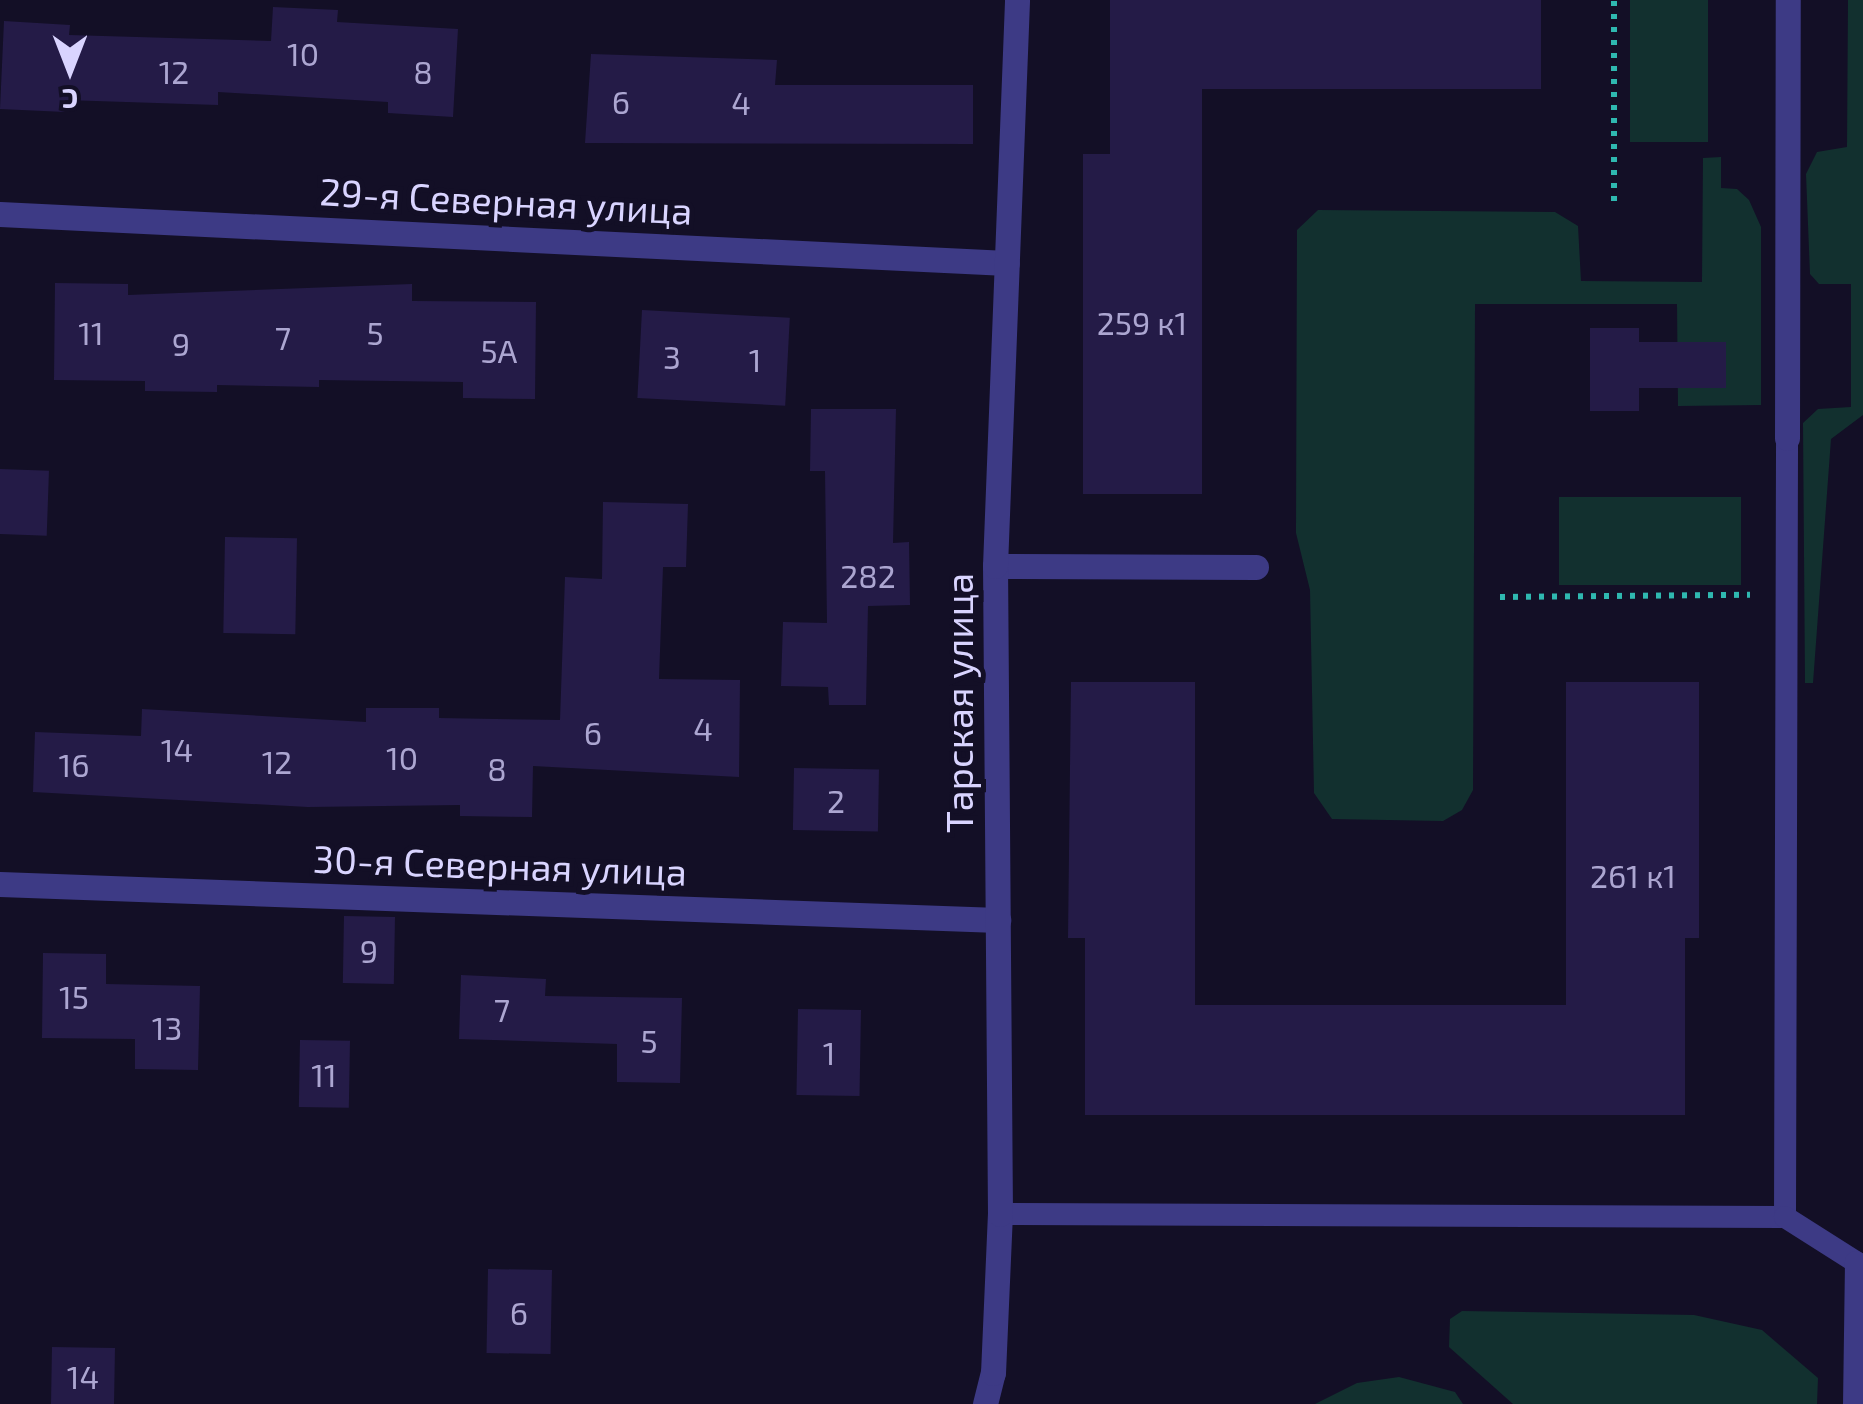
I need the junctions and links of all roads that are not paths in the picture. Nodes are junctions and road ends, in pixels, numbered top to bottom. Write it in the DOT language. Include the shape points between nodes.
graph roads {
  1 [pos="1017,0"];
  2 [pos="1788,0"];
  3 [pos="0,214"];
  4 [pos="1007,263"];
  5 [pos="1787,438"];
  6 [pos="995,566"];
  7 [pos="1256,567"];
  8 [pos="0,884"];
  9 [pos="998,920"];
  10 [pos="1000,1214"];
  11 [pos="1785,1217"];
  12 [pos="985,1404"];
  13 [pos="1854,1404"];
  1 -- 4 [label="street, Тарская улица"];
  2 -- 5 [label="street"];
  3 -- 4 [label="street, 29-я Северная улица"];
  4 -- 6 [label="street, Тарская улица"];
  5 -- 11 [label="lane"];
  6 -- 7 [label="street"];
  6 -- 9 [label="street, Тарская улица"];
  8 -- 9 [label="street, 30-я Северная улица"];
  9 -- 10 [label="street, Тарская улица"];
  10 -- 11 [label="lane"];
  10 -- 12 [label="street, Тарская улица"];
  11 -- 13 [label="lane" via="1856,1262"];
}
